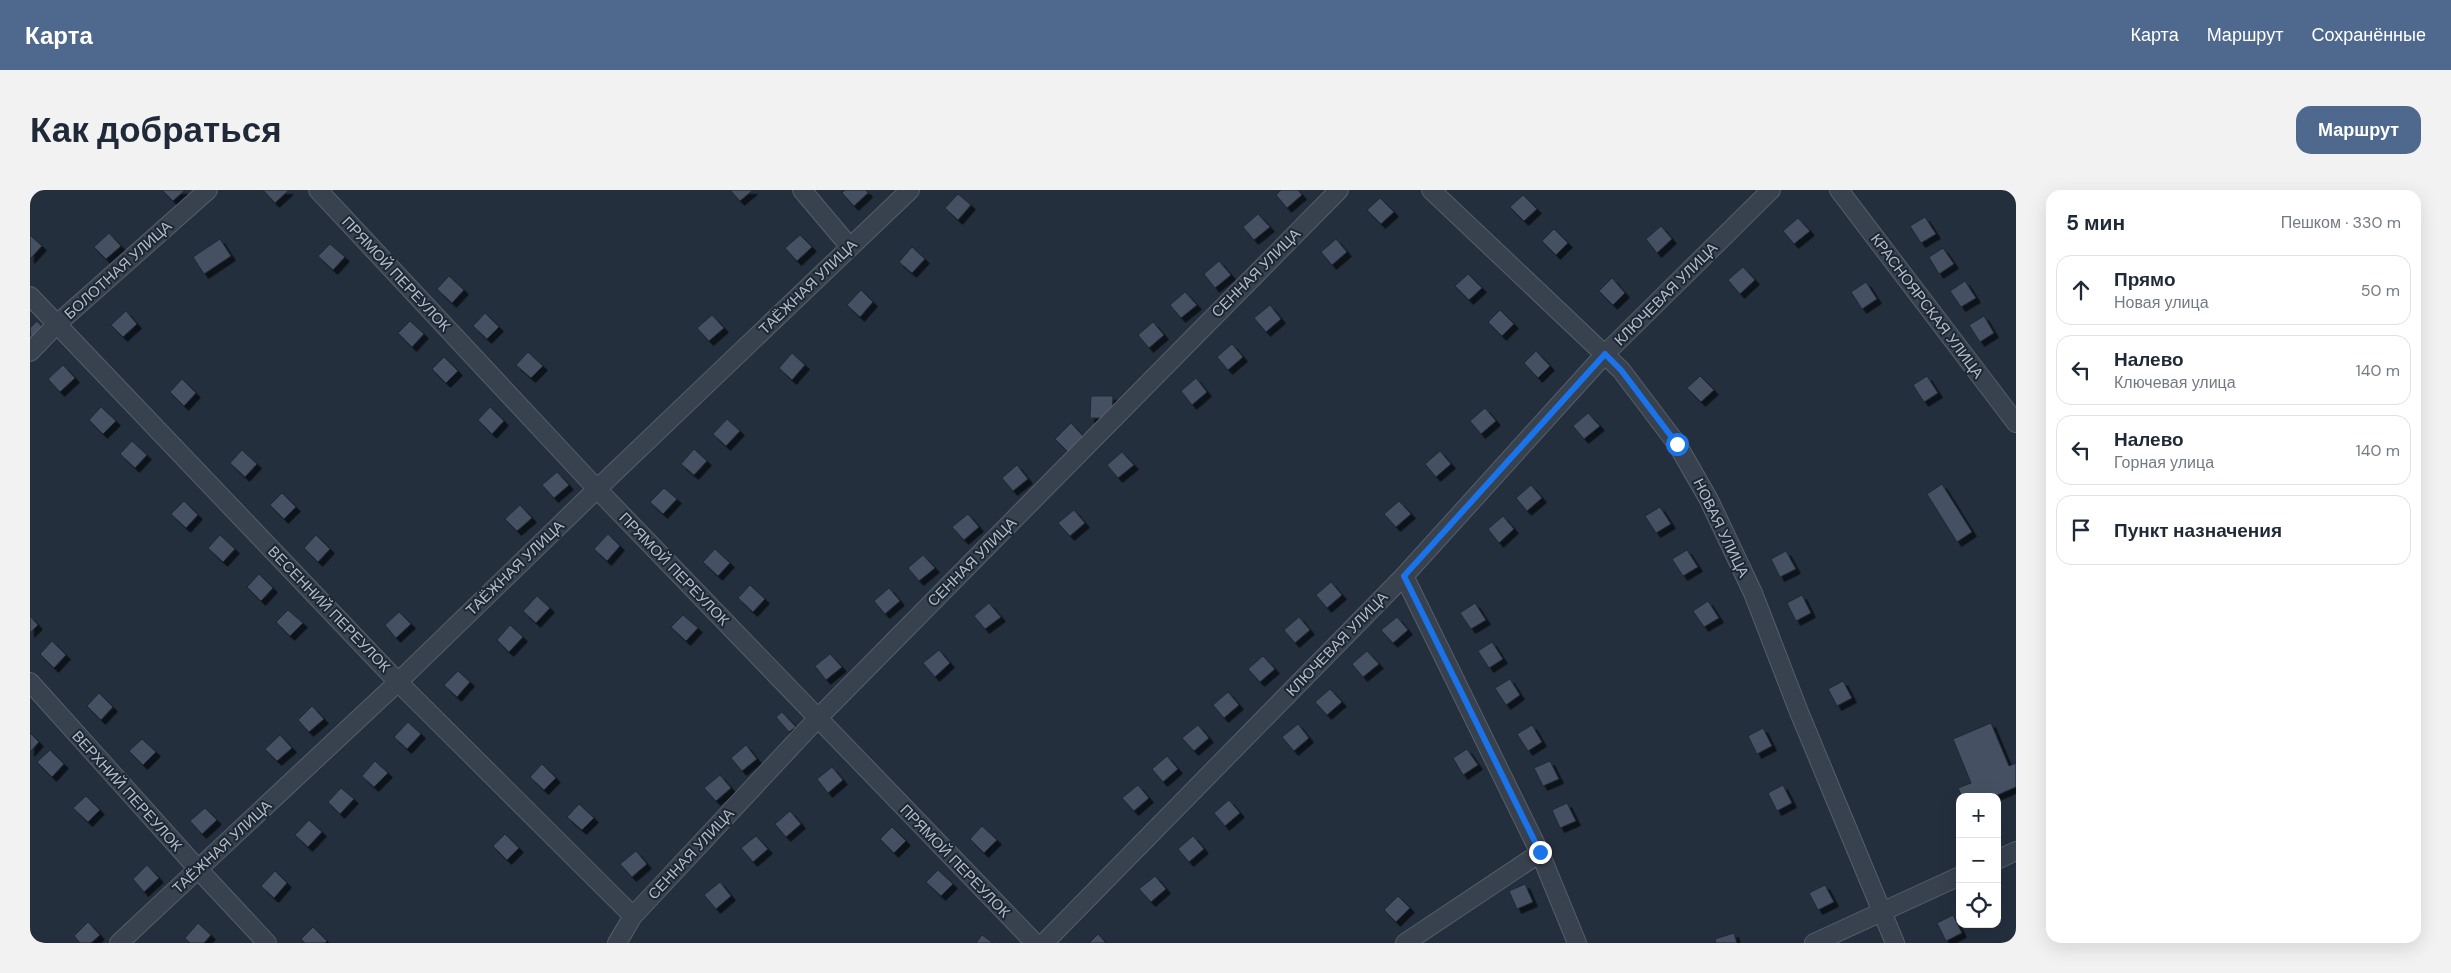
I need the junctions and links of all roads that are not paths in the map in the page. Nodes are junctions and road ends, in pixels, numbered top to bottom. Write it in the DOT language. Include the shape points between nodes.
graph roads {
  1 [pos="208,190"];
  2 [pos="318,190"];
  3 [pos="802,190"];
  4 [pos="910,190"];
  5 [pos="1338,190"];
  6 [pos="1431,190"];
  7 [pos="1771,190"];
  8 [pos="1839,190"];
  9 [pos="850,247"];
  10 [pos="30,296"];
  11 [pos="57,324"];
  12 [pos="30,352"];
  13 [pos="1605,354"];
  14 [pos="2016,423"];
  15 [pos="596,488"];
  16 [pos="1404,576"];
  17 [pos="30,682"];
  18 [pos="398,682"];
  19 [pos="817,719"];
  20 [pos="2016,851"];
  21 [pos="1540,852"];
  22 [pos="2001,858"];
  23 [pos="198,869"];
  24 [pos="1956,878"];
  25 [pos="1880,912"];
  26 [pos="633,916"];
  27 [pos="118,943"];
  28 [pos="267,943"];
  29 [pos="617,943"];
  30 [pos="1035,943"];
  31 [pos="1044,943"];
  32 [pos="1405,943"];
  33 [pos="1577,943"];
  34 [pos="1814,943"];
  35 [pos="1895,943"];
  1 -- 11 [label="street, БОЛОТНАЯ УЛИЦА"];
  2 -- 15 [label="street, ПРЯМОЙ ПЕРЕУЛОК"];
  3 -- 9 [label="street"];
  4 -- 9 [label="street, ТАЁЖНАЯ УЛИЦА"];
  5 -- 19 [label="street, СЕННАЯ УЛИЦА"];
  6 -- 13 [label="street, НОВАЯ УЛИЦА"];
  7 -- 13 [label="street, КЛЮЧЕВАЯ УЛИЦА"];
  8 -- 14 [label="street, КРАСНОЯРСКАЯ УЛИЦА"];
  9 -- 15 [label="street, ТАЁЖНАЯ УЛИЦА"];
  10 -- 11 [label="street, ВЕСЕННИЙ ПЕРЕУЛОК"];
  11 -- 12 [label="street, БОЛОТНАЯ УЛИЦА"];
  11 -- 18 [label="street, ВЕСЕННИЙ ПЕРЕУЛОК"];
  13 -- 16 [label="street, КЛЮЧЕВАЯ УЛИЦА"];
  13 -- 25 [label="street, НОВАЯ УЛИЦА" via="1677,444 1709,500 1753,593"];
  15 -- 18 [label="street, ТАЁЖНАЯ УЛИЦА"];
  15 -- 19 [label="street, ПРЯМОЙ ПЕРЕУЛОК"];
  16 -- 21 [label="street"];
  16 -- 31 [label="street, КЛЮЧЕВАЯ УЛИЦА"];
  17 -- 23 [label="street, ВЕРХНИЙ ПЕРЕУЛОК"];
  18 -- 23 [label="street, ТАЁЖНАЯ УЛИЦА"];
  18 -- 26 [label="street, ВЕСЕННИЙ ПЕРЕУЛОК"];
  19 -- 26 [label="street, СЕННАЯ УЛИЦА"];
  19 -- 30 [label="street, ПРЯМОЙ ПЕРЕУЛОК"];
  20 -- 22 [label="street"];
  21 -- 32 [label="street"];
  21 -- 33 [label="street"];
  23 -- 27 [label="street, ТАЁЖНАЯ УЛИЦА"];
  23 -- 28 [label="street, ВЕРХНИЙ ПЕРЕУЛОК"];
  24 -- 25 [label="street"];
  25 -- 34 [label="street"];
  25 -- 35 [label="street, НОВАЯ УЛИЦА"];
  26 -- 29 [label="street, СЕННАЯ УЛИЦА"];
}
